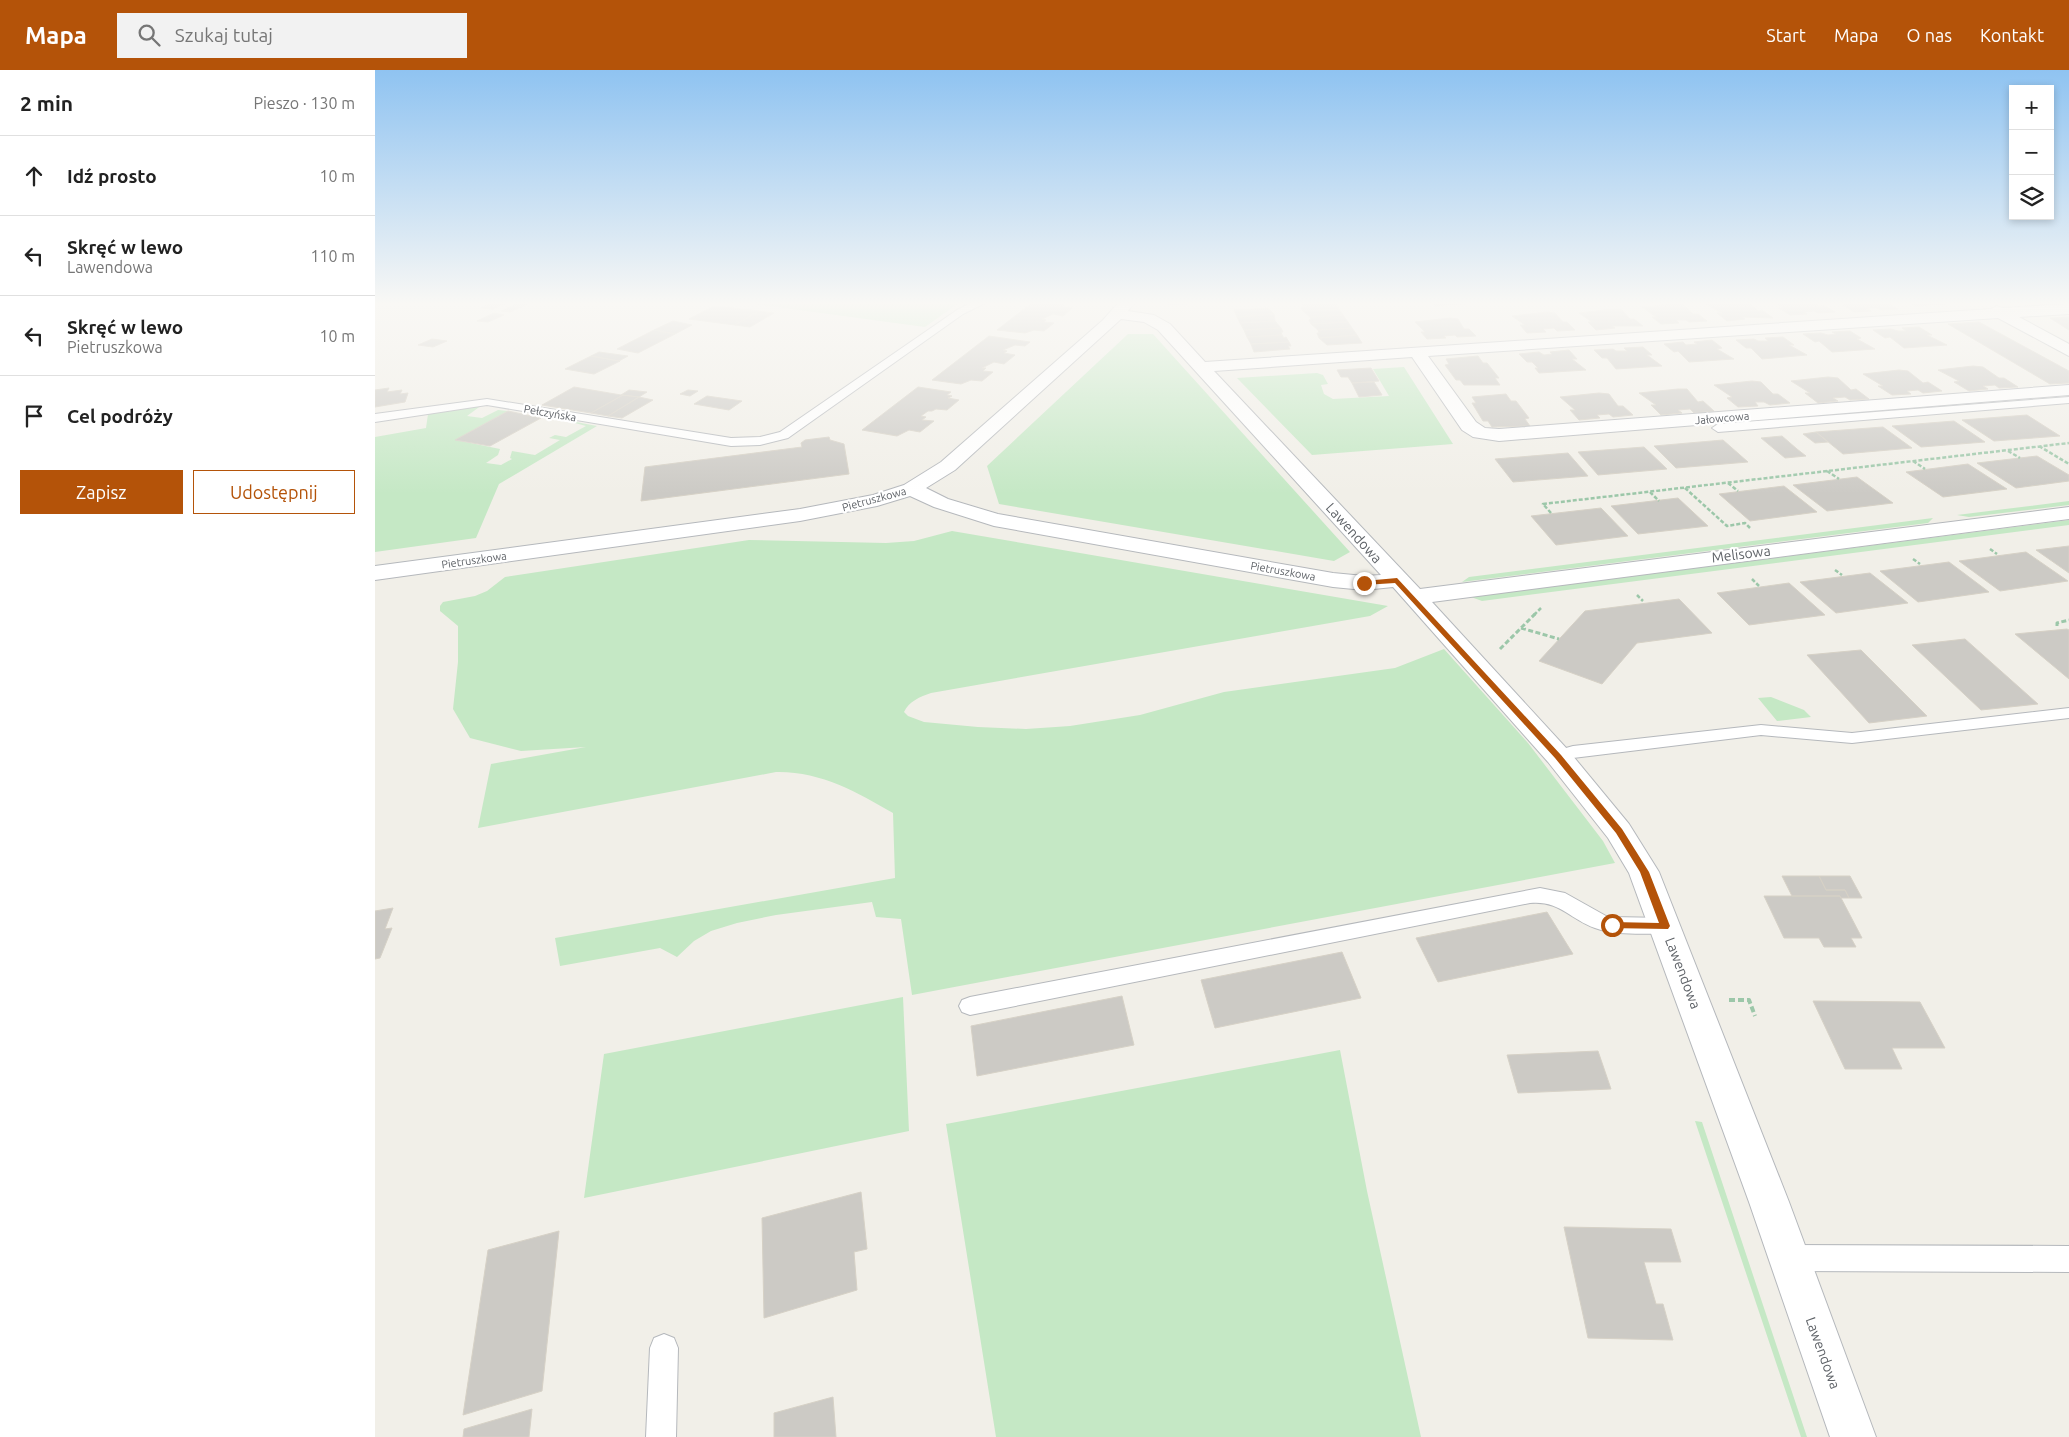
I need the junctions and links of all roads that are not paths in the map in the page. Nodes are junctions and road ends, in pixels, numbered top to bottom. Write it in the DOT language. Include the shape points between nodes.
graph roads {
  1 [pos="883,366"];
  2 [pos="1059,366"];
  3 [pos="1218,366"];
  4 [pos="1426,366"];
  5 [pos="1202,367"];
  6 [pos="2069,390"];
  7 [pos="2069,400"];
  8 [pos="375,418"];
  9 [pos="1718,428"];
  10 [pos="911,489"];
  11 [pos="2069,513"];
  12 [pos="375,573"];
  13 [pos="1405,589"];
  14 [pos="2069,713"];
  15 [pos="1558,756"];
  16 [pos="1665,926"];
  17 [pos="970,1006"];
  18 [pos="1789,1258"];
  19 [pos="2069,1259"];
  20 [pos="664,1348"];
  21 [pos="661,1437"];
  22 [pos="1853,1437"];
  1 -- 8 [label="lane, Pełczyńska" via="784,435 760,441 731,442 487,402"];
  2 -- 10 [label="street" via="948,466"];
  3 -- 5 [label="street"];
  4 -- 6 [label="street, Jałowcowa" via="1469,426 1480,433 1499,435"];
  5 -- 13 [label="street, Lawendowa"];
  7 -- 9 [label="lane"];
  10 -- 12 [label="street, Pietruszkowa" via="877,500 800,515"];
  10 -- 13 [label="street, Pietruszkowa" via="941,503 994,520 1333,580"];
  11 -- 13 [label="street, Melisowa"];
  13 -- 15 [label="street, Lawendowa"];
  14 -- 15 [label="lane" via="1852,738 1761,730"];
  15 -- 16 [label="street, Lawendowa" via="1619,831 1644,872"];
  16 -- 17 [label="lane" via="1612,925 1600,922 1558,898 1531,896"];
  16 -- 18 [label="street, Lawendowa"];
  18 -- 19 [label="lane"];
  18 -- 22 [label="street, Lawendowa"];
  20 -- 21 [label="lane"];
}
